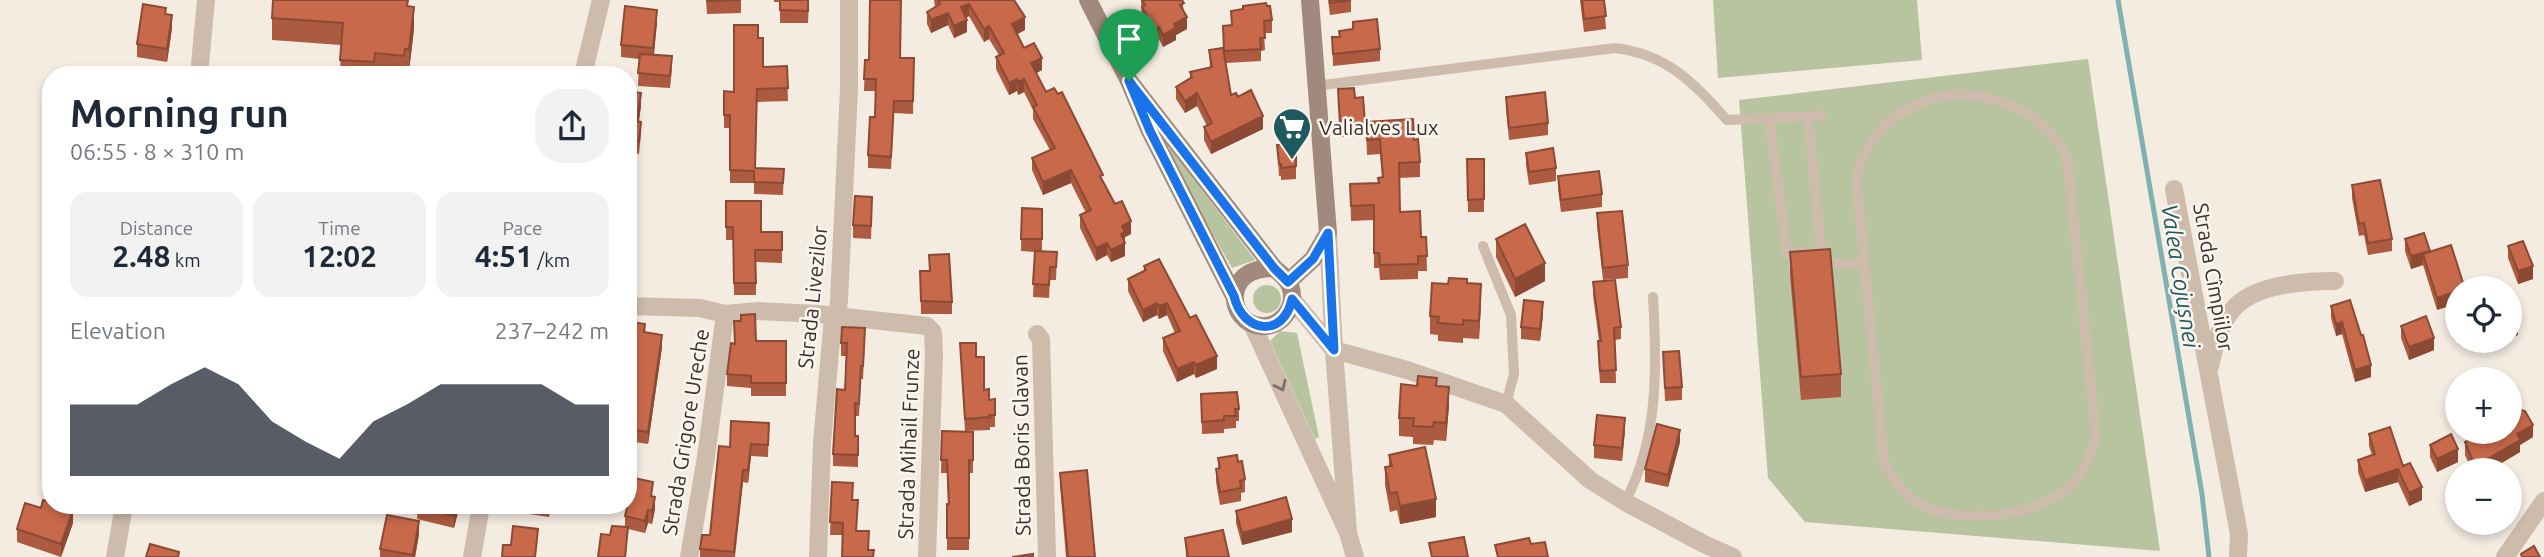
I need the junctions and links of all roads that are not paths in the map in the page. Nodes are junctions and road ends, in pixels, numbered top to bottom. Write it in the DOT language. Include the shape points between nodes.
graph roads {
  1 [pos="206,0"];
  2 [pos="601,0"];
  3 [pos="849,0"];
  4 [pos="1088,0"];
  5 [pos="1310,0"];
  6 [pos="200,66"];
  7 [pos="585,66"];
  8 [pos="1129,81"];
  9 [pos="1315,86"];
  10 [pos="1821,116"];
  11 [pos="1808,117"];
  12 [pos="1769,119"];
  13 [pos="2174,189"];
  14 [pos="1328,233"];
  15 [pos="1483,246"];
  16 [pos="1821,251"];
  17 [pos="1864,263"];
  18 [pos="1274,268"];
  19 [pos="2335,281"];
  20 [pos="1290,290"];
  21 [pos="1234,296"];
  22 [pos="1653,297"];
  23 [pos="637,306"];
  24 [pos="725,314"];
  25 [pos="833,317"];
  26 [pos="1252,324"];
  27 [pos="1037,334"];
  28 [pos="1334,350"];
  29 [pos="2208,373"];
  30 [pos="1506,404"];
  31 [pos="2544,501"];
  32 [pos="1625,502"];
  33 [pos="123,514"];
  34 [pos="480,514"];
  35 [pos="1348,533"];
  36 [pos="115,557"];
  37 [pos="472,557"];
  38 [pos="689,557"];
  39 [pos="818,557"];
  40 [pos="927,557"];
  41 [pos="1046,557"];
  42 [pos="1355,557"];
  43 [pos="1733,557"];
  44 [pos="2238,557"];
  45 [pos="2505,557"];
  1 -- 6 [label="street"];
  2 -- 7 [label="street"];
  3 -- 25 [label="street, Strada Livezilor" via="840,287"];
  4 -- 8 [label="street"];
  5 -- 9 [label="street"];
  8 -- 18 [label="street"];
  8 -- 21 [label="street"];
  9 -- 12 [label="lane" via="1615,48 1660,60 1683,75 1727,120"];
  9 -- 14 [label="street"];
  10 -- 11 [label="lane"];
  11 -- 12 [label="lane"];
  11 -- 16 [label="lane"];
  12 -- 16 [label="lane" via="1787,254"];
  13 -- 29 [label="street, Strada Cîmpiilor"];
  14 -- 20 [label="street"];
  14 -- 28 [label="street"];
  15 -- 30 [label="lane" via="1511,315 1514,374"];
  16 -- 17 [label="lane" via="1823,264"];
  17 -- 17 [label="lane" via="1856,178 1860,158 1908,106 1935,96 1980,95 2021,108 2043,123 2067,155 2096,437 2076,481 2026,510 1997,516 1933,511 1913,500 1884,464"];
  18 -- 20 [label="street"];
  18 -- 21 [label="street" via="1246,273"];
  19 -- 29 [label="street, Strada Cîmpiilor" via="2308,281 2245,298 2224,324"];
  20 -- 26 [label="street" via="1290,308 1281,320 1261,327"];
  20 -- 28 [label="street"];
  21 -- 26 [label="street" via="1237,310"];
  22 -- 32 [label="lane" via="1653,411 1647,447"];
  23 -- 24 [label="street" via="700,308"];
  24 -- 25 [label="street" via="759,311"];
  24 -- 38 [label="street, Strada Grigore Ureche"];
  25 -- 39 [label="street, Strada Livezilor" via="821,443"];
  25 -- 40 [label="street, Strada Mihail Frunze" via="915,324 933,332"];
  26 -- 35 [label="street, one-way"];
  27 -- 41 [label="street, Strada Boris Glavan" via="1041,339"];
  28 -- 30 [label="street"];
  28 -- 35 [label="street"];
  29 -- 44 [label="street, Strada Cîmpiilor" via="2239,534"];
  30 -- 32 [label="street" via="1590,480"];
  31 -- 45 [label="street"];
  32 -- 43 [label="street"];
  33 -- 36 [label="street"];
  34 -- 37 [label="street"];
  35 -- 42 [label="street"];
}
